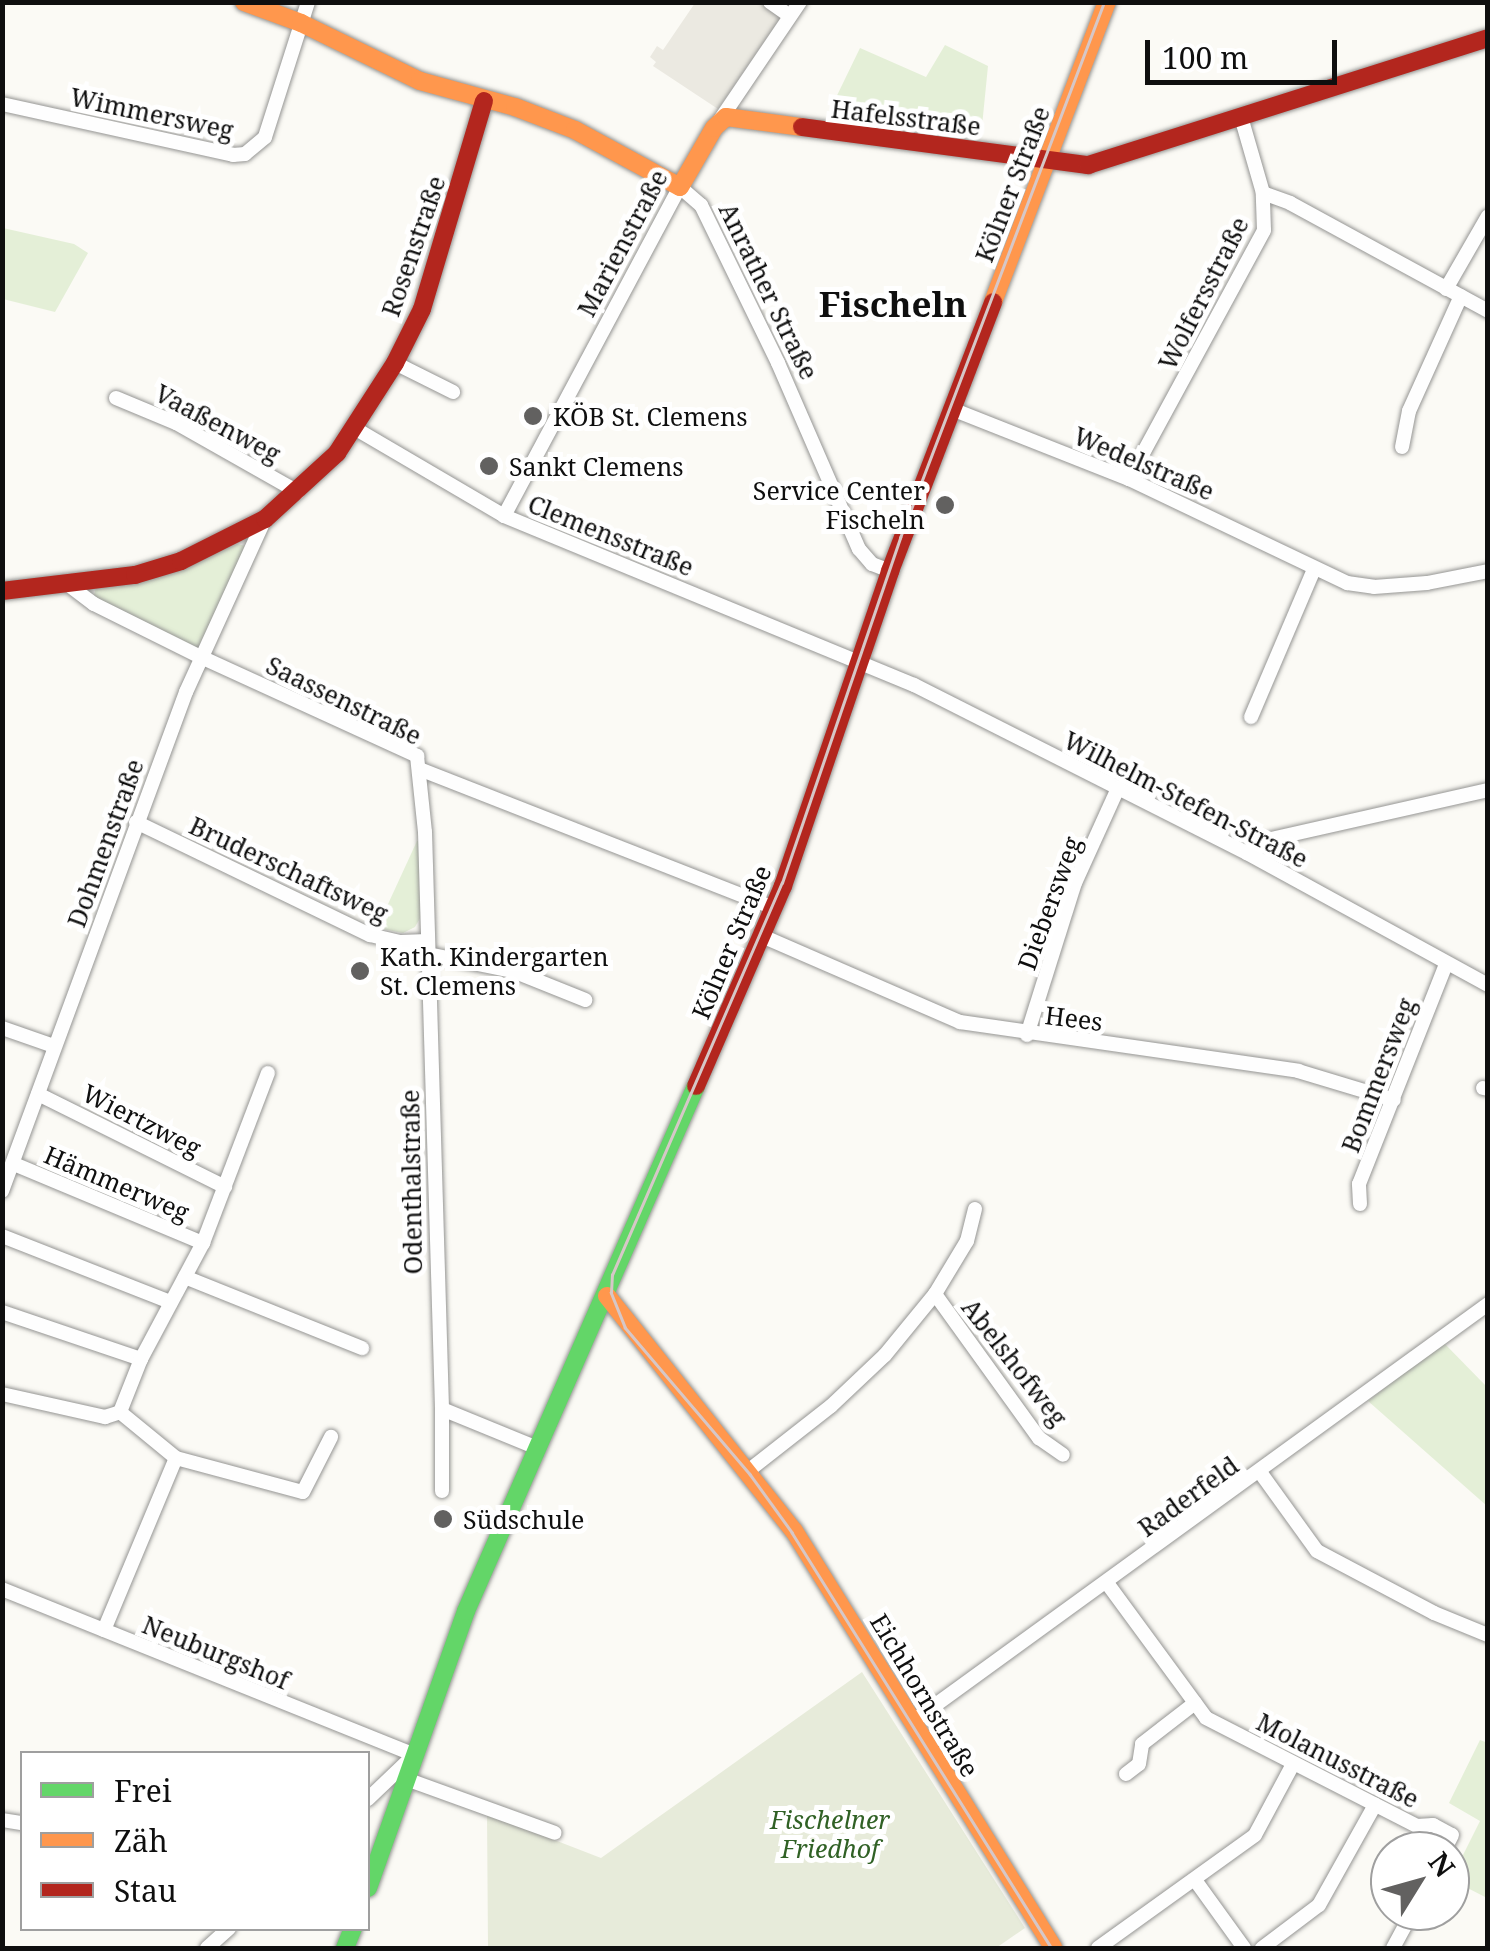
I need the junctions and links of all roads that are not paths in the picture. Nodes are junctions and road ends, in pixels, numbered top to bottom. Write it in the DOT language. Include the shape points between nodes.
graph roads {
  1 [pos="244,2"];
  2 [pos="308,2"];
  3 [pos="770,2"];
  4 [pos="800,2"];
  5 [pos="1108,2"];
  6 [pos="790,16"];
  7 [pos="300,24"];
  8 [pos="1488,38"];
  9 [pos="484,101"];
  10 [pos="2,104"];
  11 [pos="1241,117"];
  12 [pos="720,120"];
  13 [pos="1048,160"];
  14 [pos="680,187"];
  15 [pos="1264,193"];
  16 [pos="1488,216"];
  17 [pos="1454,292"];
  18 [pos="1488,311"];
  19 [pos="396,363"];
  20 [pos="453,392"];
  21 [pos="116,398"];
  22 [pos="952,410"];
  23 [pos="356,429"];
  24 [pos="1402,448"];
  25 [pos="1130,480"];
  26 [pos="298,492"];
  27 [pos="504,516"];
  28 [pos="265,519"];
  29 [pos="1314,569"];
  30 [pos="1488,571"];
  31 [pos="890,572"];
  32 [pos="66,583"];
  33 [pos="2,590"];
  34 [pos="201,657"];
  35 [pos="860,660"];
  36 [pos="1251,717"];
  37 [pos="422,770"];
  38 [pos="1118,788"];
  39 [pos="1488,790"];
  40 [pos="136,822"];
  41 [pos="1247,853"];
  42 [pos="774,908"];
  43 [pos="762,936"];
  44 [pos="428,947"];
  45 [pos="1446,964"];
  46 [pos="1488,985"];
  47 [pos="585,1000"];
  48 [pos="2,1028"];
  49 [pos="1027,1035"];
  50 [pos="54,1046"];
  51 [pos="268,1073"];
  52 [pos="38,1094"];
  53 [pos="1394,1100"];
  54 [pos="14,1164"];
  55 [pos="225,1187"];
  56 [pos="2,1190"];
  57 [pos="1360,1204"];
  58 [pos="974,1209"];
  59 [pos="2,1236"];
  60 [pos="204,1244"];
  61 [pos="185,1277"];
  62 [pos="935,1294"];
  63 [pos="607,1296"];
  64 [pos="170,1302"];
  65 [pos="1488,1304"];
  66 [pos="2,1312"];
  67 [pos="633,1329"];
  68 [pos="590,1332"];
  69 [pos="362,1348"];
  70 [pos="141,1360"];
  71 [pos="2,1394"];
  72 [pos="442,1409"];
  73 [pos="120,1412"];
  74 [pos="331,1437"];
  75 [pos="538,1448"];
  76 [pos="1063,1455"];
  77 [pos="176,1458"];
  78 [pos="748,1472"];
  79 [pos="1260,1472"];
  80 [pos="442,1491"];
  81 [pos="1106,1583"];
  82 [pos="2,1589"];
  83 [pos="104,1630"];
  84 [pos="1488,1635"];
  85 [pos="1195,1704"];
  86 [pos="912,1722"];
  87 [pos="414,1755"];
  88 [pos="1293,1764"];
  89 [pos="1126,1774"];
  90 [pos="406,1779"];
  91 [pos="370,1797"];
  92 [pos="1375,1805"];
  93 [pos="1444,1831"];
  94 [pos="554,1833"];
  95 [pos="1196,1880"];
  96 [pos="370,1882"];
  97 [pos="1054,1948"];
  98 [pos="1098,1948"];
  99 [pos="1244,1948"];
  100 [pos="1262,1948"];
  1 -- 7 [label="main road, Anrather Straße"];
  2 -- 7 [label="street, Wimmersweg"];
  3 -- 6 [label="street"];
  4 -- 6 [label="street, Marienstraße"];
  5 -- 13 [label="main road, Kölner Straße"];
  6 -- 12 [label="street, Marienstraße"];
  7 -- 9 [label="main road, Anrather Straße" via="420,81"];
  7 -- 10 [label="street, Wimmersweg" via="265,137 246,154"];
  8 -- 11 [label="main road, Hafelsstraße"];
  9 -- 14 [label="main road, Anrather Straße" via="575,130"];
  9 -- 19 [label="main road, Rosenstraße" via="445,242"];
  11 -- 13 [label="main road, Hafelsstraße" via="1102,162"];
  11 -- 15 [label="street, Wolfersstraße"];
  12 -- 13 [label="main road, Hafelsstraße"];
  12 -- 14 [label="main road, Marienstraße"];
  13 -- 22 [label="main road, Kölner Straße"];
  14 -- 27 [label="street, Marienstraße"];
  14 -- 31 [label="street, Anrather Straße" via="701,206 859,549"];
  15 -- 17 [label="street"];
  15 -- 25 [label="street, Wolfersstraße" via="1266,220 1257,248"];
  16 -- 17 [label="street"];
  17 -- 18 [label="street"];
  17 -- 24 [label="street" via="1408,411"];
  19 -- 20 [label="street"];
  19 -- 23 [label="main road, Rosenstraße"];
  21 -- 26 [label="street, Vaaßenweg" via="176,423"];
  22 -- 25 [label="street, Wedelstraße"];
  22 -- 31 [label="main road, Kölner Straße"];
  23 -- 26 [label="main road, Rosenstraße"];
  23 -- 27 [label="street, Clemensstraße"];
  25 -- 29 [label="street, Wedelstraße"];
  26 -- 28 [label="main road, Rosenstraße"];
  27 -- 35 [label="street, Clemensstraße"];
  28 -- 32 [label="main road, Rosenstraße" via="159,569"];
  28 -- 34 [label="street, Dohmenstraße"];
  29 -- 30 [label="street, Wedelstraße" via="1374,586"];
  29 -- 36 [label="street"];
  31 -- 35 [label="main road, Kölner Straße"];
  32 -- 33 [label="main road, Rosenstraße"];
  32 -- 34 [label="street, Saassenstraße"];
  34 -- 37 [label="street, Saassenstraße" via="418,756"];
  34 -- 40 [label="street, Dohmenstraße"];
  35 -- 38 [label="street, Wilhelm-Stefen-Straße"];
  35 -- 42 [label="main road, Kölner Straße"];
  37 -- 42 [label="street, Saassenstraße"];
  37 -- 44 [label="street, Odenthalstraße"];
  38 -- 41 [label="street, Wilhelm-Stefen-Straße"];
  38 -- 49 [label="street, Diebersweg" via="1075,883"];
  39 -- 41 [label="street" via="1286,835"];
  40 -- 44 [label="street, Bruderschaftsweg" via="370,935"];
  40 -- 50 [label="street, Dohmenstraße"];
  41 -- 45 [label="street, Wilhelm-Stefen-Straße"];
  42 -- 43 [label="main road, Kölner Straße"];
  43 -- 49 [label="street, Hees" via="960,1022"];
  43 -- 63 [label="main road, Kölner Straße"];
  44 -- 47 [label="street"];
  44 -- 72 [label="street, Odenthalstraße"];
  45 -- 46 [label="street, Wilhelm-Stefen-Straße"];
  45 -- 53 [label="street, Bommersweg"];
  48 -- 50 [label="street"];
  49 -- 53 [label="street, Hees" via="1298,1071"];
  50 -- 52 [label="street, Dohmenstraße"];
  51 -- 55 [label="street"];
  52 -- 54 [label="street, Dohmenstraße"];
  52 -- 55 [label="street, Wiertzweg"];
  53 -- 57 [label="street, Bommersweg" via="1359,1184"];
  54 -- 56 [label="street, Dohmenstraße"];
  54 -- 60 [label="street, Hämmerweg"];
  55 -- 60 [label="street"];
  58 -- 62 [label="street" via="967,1241"];
  59 -- 64 [label="street"];
  60 -- 61 [label="street"];
  61 -- 64 [label="street"];
  61 -- 69 [label="street"];
  62 -- 76 [label="street, Abelshofweg" via="1040,1438"];
  62 -- 78 [label="street" via="864,1377"];
  63 -- 67 [label="main road, Eichhornstraße"];
  63 -- 68 [label="main road, Kölner Straße"];
  64 -- 70 [label="street"];
  65 -- 79 [label="street, Raderfeld"];
  66 -- 70 [label="street"];
  67 -- 68 [label="main road" via="610,1322"];
  67 -- 78 [label="main road, Eichhornstraße"];
  68 -- 75 [label="main road, Kölner Straße"];
  70 -- 73 [label="street"];
  71 -- 73 [label="street" via="104,1417"];
  72 -- 75 [label="street"];
  72 -- 80 [label="street, Odenthalstraße"];
  73 -- 77 [label="street"];
  74 -- 77 [label="street" via="304,1492"];
  75 -- 87 [label="main road, Kölner Straße" via="466,1612"];
  77 -- 83 [label="street"];
  78 -- 86 [label="main road, Eichhornstraße" via="809,1554"];
  79 -- 81 [label="street, Raderfeld"];
  79 -- 84 [label="street" via="1317,1551"];
  81 -- 85 [label="street, Molanusstraße"];
  81 -- 86 [label="street, Raderfeld"];
  82 -- 83 [label="street, Neuburgshof"];
  83 -- 87 [label="street, Neuburgshof"];
  85 -- 88 [label="street, Molanusstraße" via="1206,1718"];
  85 -- 89 [label="street" via="1142,1744 1140,1764"];
  86 -- 97 [label="main road, Eichhornstraße"];
  87 -- 90 [label="main road, Kölner Straße"];
  87 -- 91 [label="street"];
  88 -- 92 [label="street, Molanusstraße"];
  88 -- 95 [label="street" via="1255,1836"];
  90 -- 94 [label="street"];
  90 -- 96 [label="main road, Kölner Straße"];
  92 -- 93 [label="street, Molanusstraße"];
  92 -- 100 [label="street" via="1319,1905"];
  95 -- 98 [label="street"];
  95 -- 99 [label="street"];
}
